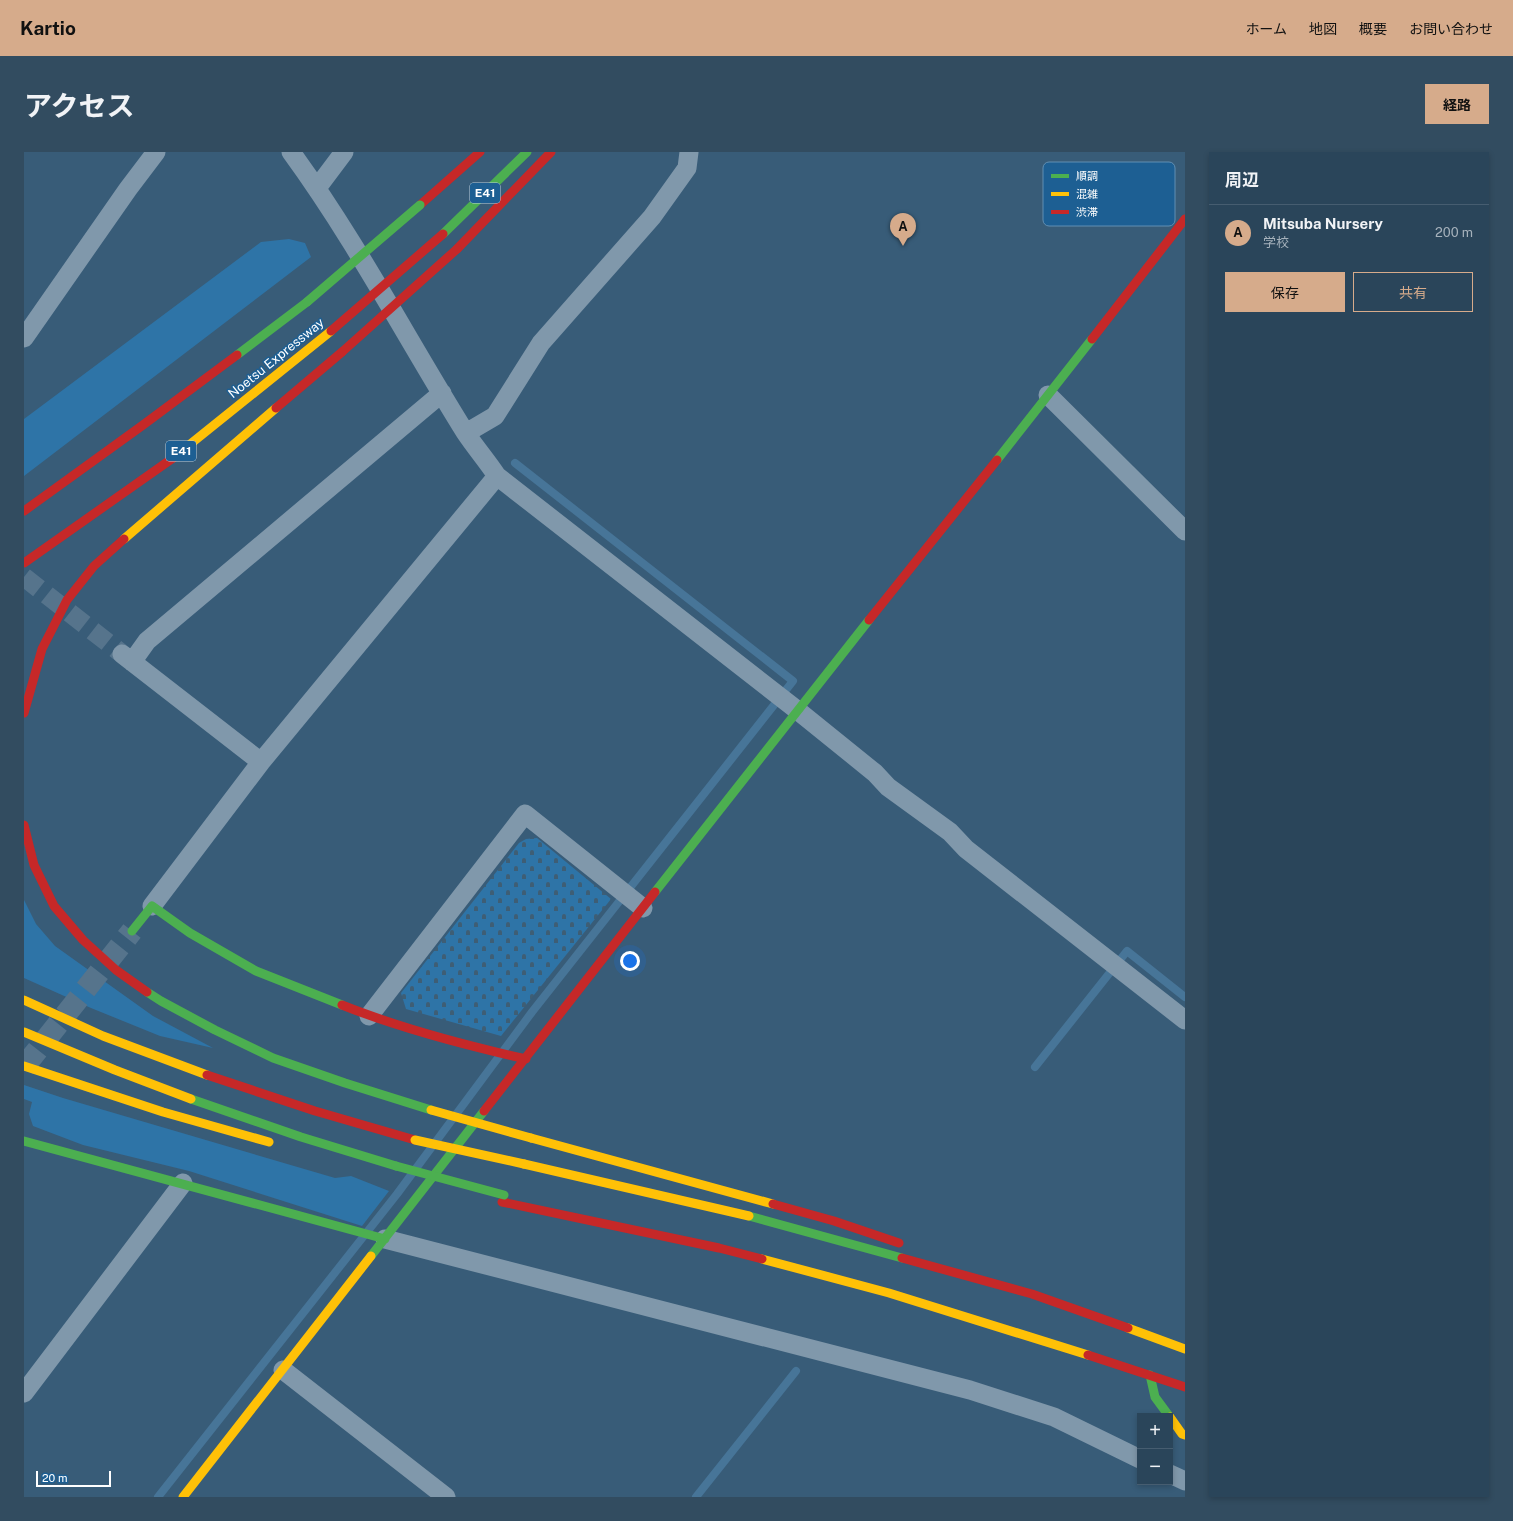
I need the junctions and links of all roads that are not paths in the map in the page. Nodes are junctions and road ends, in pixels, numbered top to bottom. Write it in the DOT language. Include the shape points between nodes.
graph roads {
  1 [pos="156,152"];
  2 [pos="291,152"];
  3 [pos="344,152"];
  4 [pos="480,152"];
  5 [pos="527,152"];
  6 [pos="552,152"];
  7 [pos="689,152"];
  8 [pos="317,188"];
  9 [pos="1185,219"];
  10 [pos="24,338"];
  11 [pos="442,393"];
  12 [pos="1048,395"];
  13 [pos="466,433"];
  14 [pos="497,476"];
  15 [pos="24,511"];
  16 [pos="1185,531"];
  17 [pos="24,563"];
  18 [pos="797,710"];
  19 [pos="24,713"];
  20 [pos="261,762"];
  21 [pos="24,825"];
  22 [pos="152,906"];
  23 [pos="643,908"];
  24 [pos="132,931"];
  25 [pos="24,1000"];
  26 [pos="369,1016"];
  27 [pos="1185,1020"];
  28 [pos="24,1032"];
  29 [pos="526,1059"];
  30 [pos="24,1066"];
  31 [pos="24,1141"];
  32 [pos="276,1143"];
  33 [pos="358,1164"];
  34 [pos="395,1170"];
  35 [pos="183,1183"];
  36 [pos="385,1239"];
  37 [pos="907,1245"];
  38 [pos="956,1264"];
  39 [pos="1032,1294"];
  40 [pos="1100,1318"];
  41 [pos="1170,1333"];
  42 [pos="1185,1349"];
  43 [pos="283,1370"];
  44 [pos="1150,1375"];
  45 [pos="1185,1387"];
  46 [pos="24,1393"];
  47 [pos="1167,1413"];
  48 [pos="1173,1421"];
  49 [pos="1185,1435"];
  50 [pos="1137,1458"];
  51 [pos="1173,1475"];
  52 [pos="1185,1481"];
  53 [pos="183,1497"];
  54 [pos="446,1497"];
  1 -- 10 [label="street"];
  2 -- 8 [label="street"];
  3 -- 8 [label="street"];
  4 -- 15 [label="main road, Noetsu Expressway / E41, bridge" via="307,302"];
  5 -- 17 [label="main road, Noetsu Expressway / E41, bridge" via="443,234 331,331 173,458"];
  6 -- 19 [label="main road, bridge" via="457,249 94,566 67,600 42,649"];
  7 -- 13 [label="street" via="687,168 652,217 541,343 495,416"];
  8 -- 11 [label="street"];
  9 -- 12 [label="main road"];
  11 -- 13 [label="street"];
  11 -- 20 [label="street" via="127,658"];
  12 -- 16 [label="street"];
  12 -- 18 [label="main road"];
  13 -- 14 [label="street"];
  14 -- 18 [label="street"];
  14 -- 20 [label="street"];
  18 -- 23 [label="main road"];
  18 -- 27 [label="street" via="875,773 888,787 950,832 966,849"];
  20 -- 22 [label="street"];
  21 -- 37 [label="main road, bridge" via="34,865 54,906 83,940 116,970 161,1001 273,1058 431,1110 834,1220"];
  22 -- 24 [label="main road"];
  22 -- 26 [label="main road" via="190,933 256,971"];
  23 -- 26 [label="street" via="525,814"];
  23 -- 29 [label="main road"];
  25 -- 39 [label="main road, bridge" via="114,1040 184,1067 339,1120 415,1140 734,1212"];
  26 -- 29 [label="main road" via="468,1046"];
  28 -- 34 [label="main road" via="182,1096"];
  29 -- 36 [label="main road"];
  30 -- 32 [label="main road" via="163,1112"];
  31 -- 35 [label="main road"];
  33 -- 34 [label="main road"];
  34 -- 44 [label="main road" via="618,1226 719,1248 889,1293"];
  35 -- 36 [label="main road"];
  35 -- 46 [label="street"];
  36 -- 43 [label="main road"];
  36 -- 50 [label="street" via="970,1390 1054,1417"];
  38 -- 39 [label="main road"];
  39 -- 40 [label="main road"];
  40 -- 41 [label="main road"];
  40 -- 42 [label="main road"];
  43 -- 53 [label="main road"];
  43 -- 54 [label="street"];
  44 -- 45 [label="main road"];
  44 -- 47 [label="main road" via="1155,1397"];
  48 -- 49 [label="main road"];
  51 -- 52 [label="street"];
}
